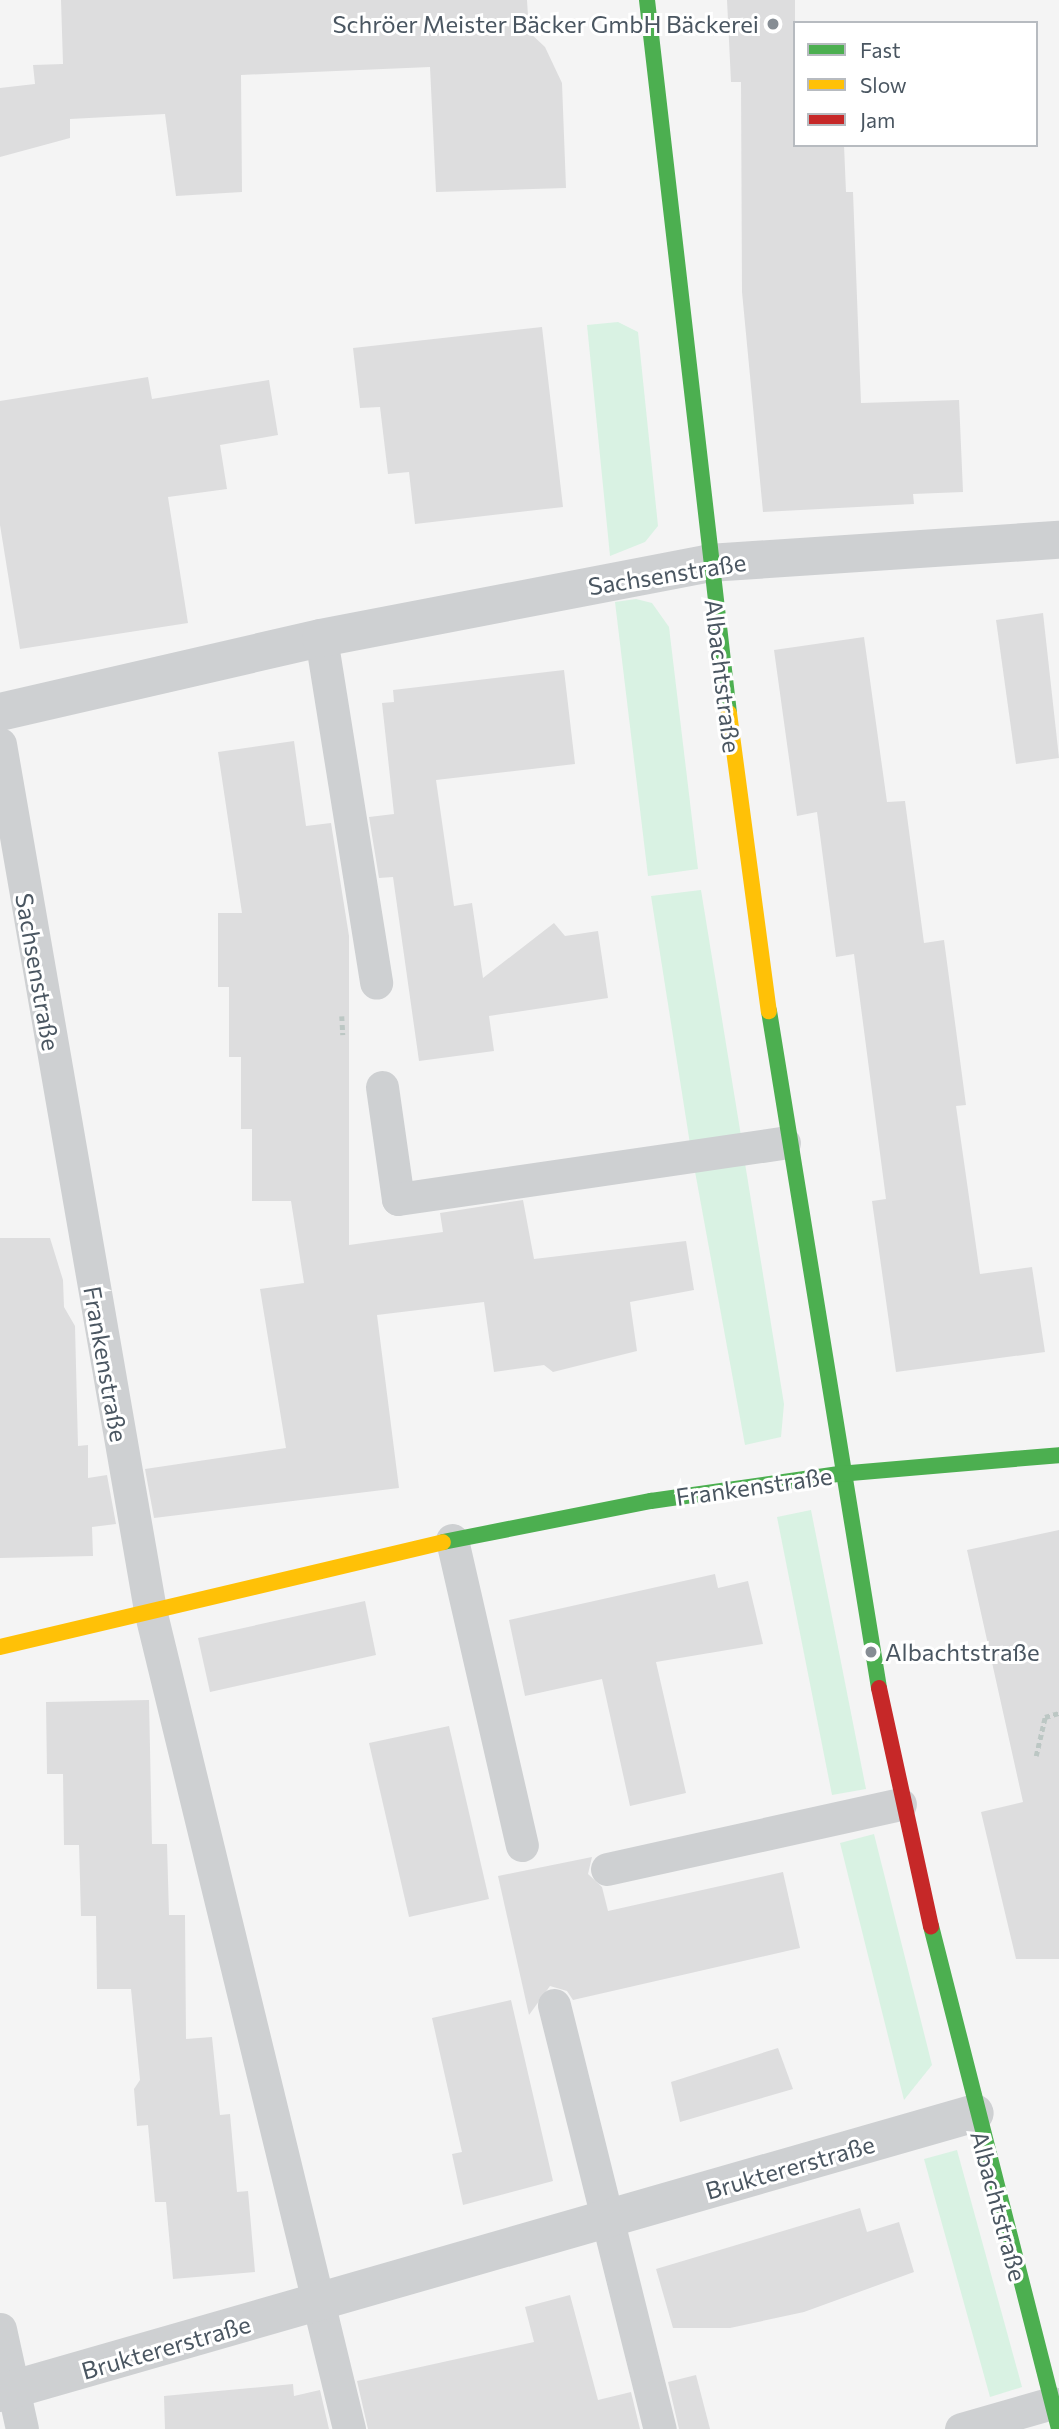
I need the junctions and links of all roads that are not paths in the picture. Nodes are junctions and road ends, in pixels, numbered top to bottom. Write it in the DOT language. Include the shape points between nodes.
graph roads {
  1 [pos="647,0"];
  2 [pos="1059,540"];
  3 [pos="709,563"];
  4 [pos="321,638"];
  5 [pos="0,712"];
  6 [pos="0,744"];
  7 [pos="376,984"];
  8 [pos="382,1087"];
  9 [pos="63,1117"];
  10 [pos="784,1143"];
  11 [pos="1059,1455"];
  12 [pos="839,1474"];
  13 [pos="452,1540"];
  14 [pos="149,1611"];
  15 [pos="0,1647"];
  16 [pos="900,1804"];
  17 [pos="522,1845"];
  18 [pos="607,1869"];
  19 [pos="554,2004"];
  20 [pos="975,2113"];
  21 [pos="605,2221"];
  22 [pos="319,2304"];
  23 [pos="0,2329"];
  24 [pos="6,2391"];
  25 [pos="1055,2416"];
  26 [pos="22,2429"];
  27 [pos="349,2429"];
  28 [pos="660,2429"];
  29 [pos="961,2429"];
  1 -- 3 [label="street, Albachtstraße"];
  2 -- 3 [label="street, Sachsenstraße"];
  3 -- 4 [label="street, Sachsenstraße"];
  3 -- 10 [label="street, Albachtstraße"];
  4 -- 5 [label="street, Sachsenstraße"];
  4 -- 7 [label="lane"];
  6 -- 9 [label="lane, Sachsenstraße"];
  8 -- 10 [label="lane" via="398,1199"];
  9 -- 14 [label="lane, Frankenstraße"];
  10 -- 12 [label="street, Albachtstraße"];
  11 -- 12 [label="street, Frankenstraße"];
  12 -- 13 [label="street, Frankenstraße" via="651,1501"];
  12 -- 16 [label="street, Albachtstraße"];
  13 -- 14 [label="street, Frankenstraße"];
  13 -- 17 [label="lane"];
  14 -- 15 [label="street, Frankenstraße"];
  14 -- 22 [label="lane, Frankenstraße"];
  16 -- 18 [label="lane"];
  16 -- 20 [label="street, Albachtstraße"];
  19 -- 21 [label="lane"];
  20 -- 21 [label="street, Bruktererstraße"];
  20 -- 25 [label="street, Albachtstraße"];
  21 -- 22 [label="street, Bruktererstraße"];
  21 -- 28 [label="lane"];
  22 -- 24 [label="street, Bruktererstraße"];
  22 -- 27 [label="lane"];
  23 -- 24 [label="lane"];
  24 -- 26 [label="lane"];
  25 -- 29 [label="lane, Albachtstraße"];
}
